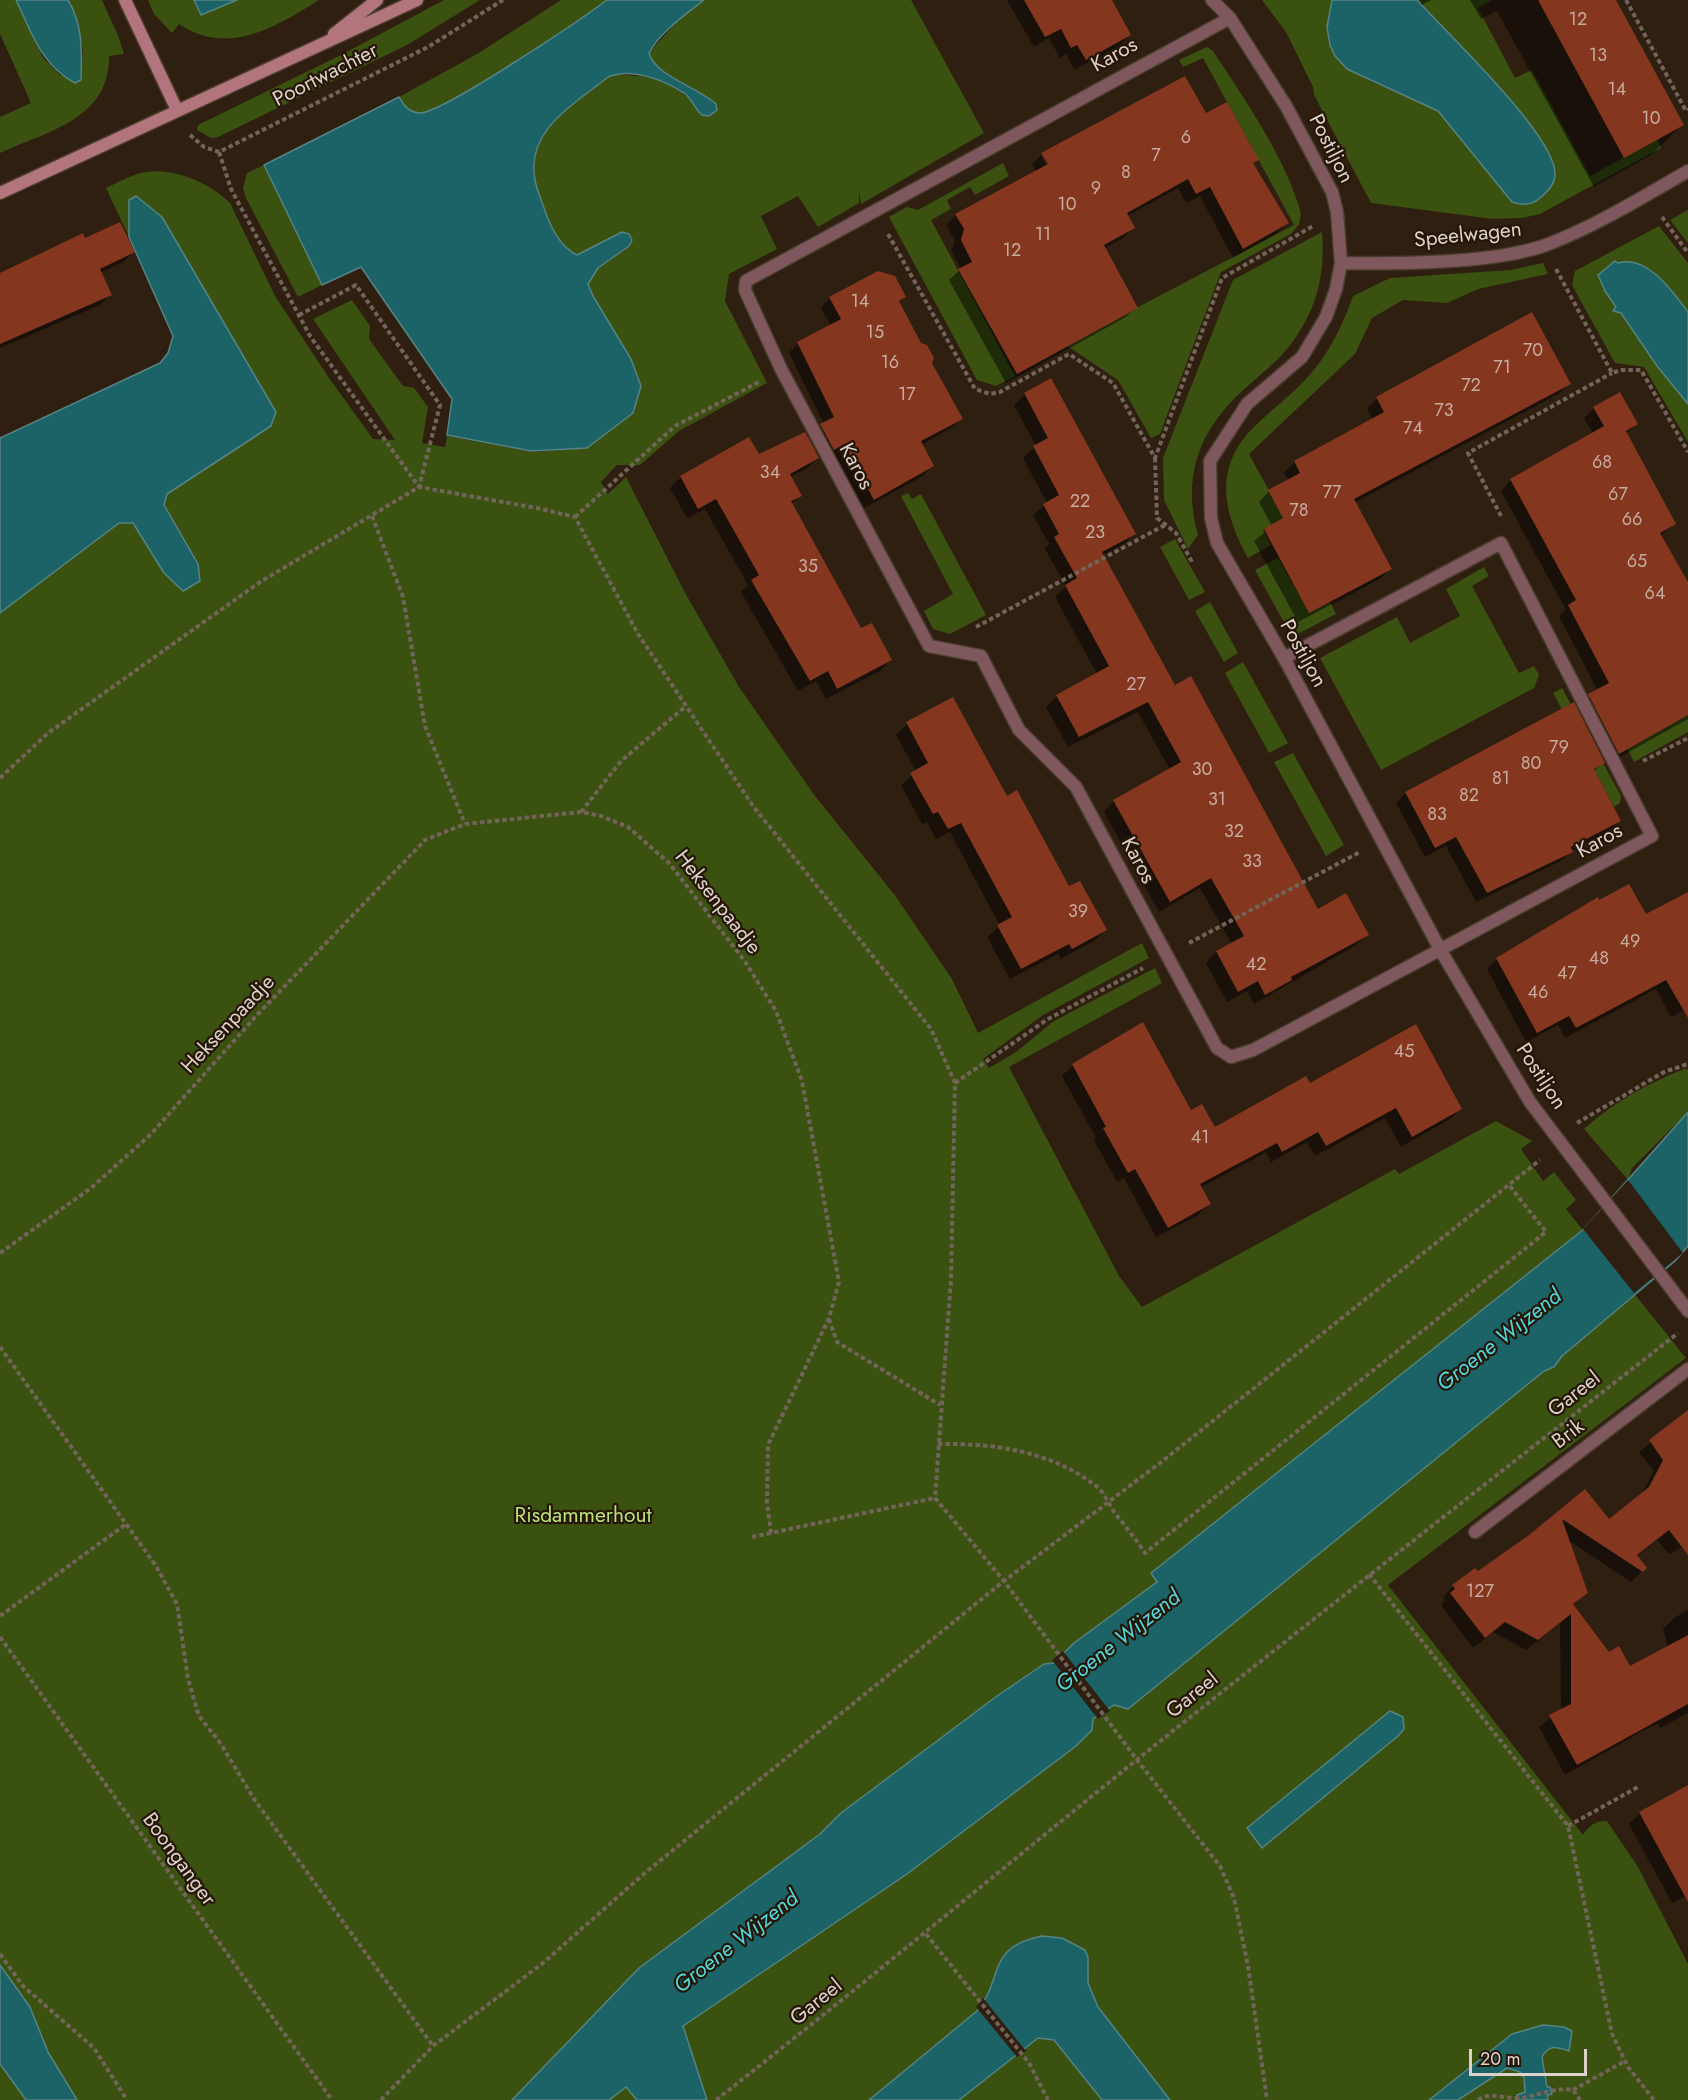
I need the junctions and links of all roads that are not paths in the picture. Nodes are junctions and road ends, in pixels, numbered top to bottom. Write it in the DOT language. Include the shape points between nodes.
graph roads {
  1 [pos="125,0"];
  2 [pos="377,0"];
  3 [pos="417,0"];
  4 [pos="1212,0"];
  5 [pos="1230,18"];
  6 [pos="317,48"];
  7 [pos="177,110"];
  8 [pos="1688,171"];
  9 [pos="0,193"];
  10 [pos="1341,263"];
  11 [pos="1284,658"];
  12 [pos="1442,951"];
  13 [pos="1688,1311"];
  14 [pos="1688,1369"];
  15 [pos="1474,1532"];
  1 -- 7 [label="street"];
  2 -- 6 [label="street, Poortwachter"];
  3 -- 6 [label="street, Poortwachter"];
  4 -- 5 [label="street, Postiljon"];
  5 -- 10 [label="street, Postiljon" via="1287,106 1332,192"];
  5 -- 12 [label="street, Karos" via="746,281 747,299 929,646 981,656 1019,730 1076,787 1217,1048 1231,1057 1248,1053"];
  6 -- 7 [label="street, Poortwachter"];
  7 -- 9 [label="street, Poortwachter"];
  8 -- 10 [label="street, Speelwagen" via="1595,224 1544,246 1494,256 1386,264"];
  10 -- 11 [label="street, Postiljon" via="1326,317 1302,357 1247,404 1210,461 1211,518 1217,543"];
  11 -- 12 [label="street, Postiljon"];
  11 -- 12 [label="street, Karos" via="1502,543 1652,836"];
  12 -- 13 [label="street, Postiljon" via="1530,1102"];
  14 -- 15 [label="street, Brik"];
}
